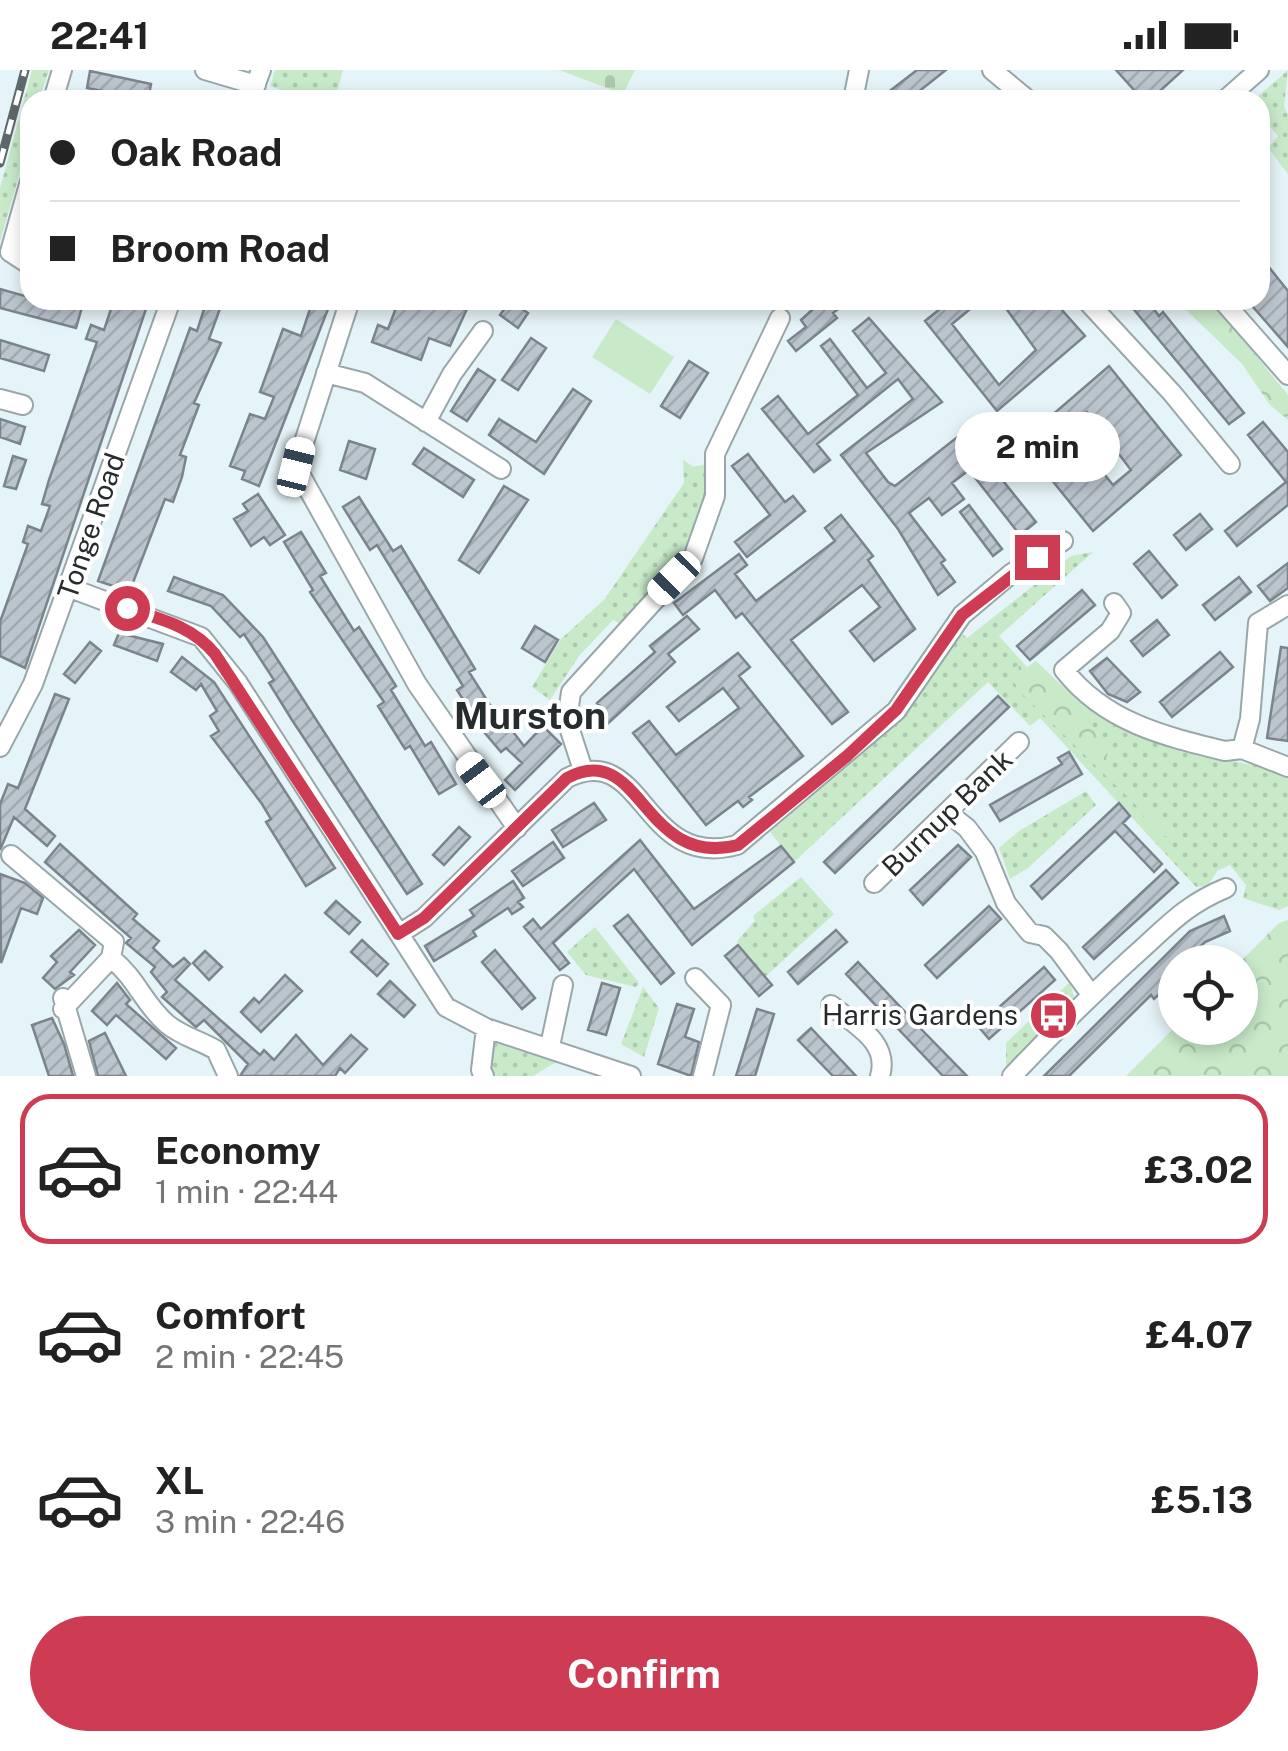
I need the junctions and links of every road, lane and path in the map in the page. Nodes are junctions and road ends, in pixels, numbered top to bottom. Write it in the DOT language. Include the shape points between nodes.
graph roads {
  1 [pos="205,70"];
  2 [pos="992,70"];
  3 [pos="1259,70"];
  4 [pos="256,85"];
  5 [pos="1016,90"];
  6 [pos="1236,90"];
  7 [pos="20,216"];
  8 [pos="20,258"];
  9 [pos="167,310"];
  10 [pos="347,310"];
  11 [pos="1095,310"];
  12 [pos="1231,310"];
  13 [pos="780,318"];
  14 [pos="483,331"];
  15 [pos="326,373"];
  16 [pos="1288,374"];
  17 [pos="0,399"];
  18 [pos="23,404"];
  19 [pos="426,422"];
  20 [pos="1230,464"];
  21 [pos="501,469"];
  22 [pos="1063,541"];
  23 [pos="70,588"];
  24 [pos="1114,603"];
  25 [pos="1288,605"];
  26 [pos="1020,742"];
  27 [pos="0,746"];
  28 [pos="1242,748"];
  29 [pos="1288,767"];
  30 [pos="583,770"];
  31 [pos="948,812"];
  32 [pos="516,828"];
  33 [pos="11,855"];
  34 [pos="874,883"];
  35 [pos="1226,888"];
  36 [pos="398,934"];
  37 [pos="111,958"];
  38 [pos="695,978"];
  39 [pos="562,986"];
  40 [pos="1090,993"];
  41 [pos="831,1005"];
  42 [pos="486,1028"];
  43 [pos="550,1046"];
  44 [pos="612,1073"];
  45 [pos="86,1076"];
  46 [pos="228,1076"];
  47 [pos="484,1076"];
  48 [pos="631,1076"];
  49 [pos="703,1076"];
  50 [pos="880,1076"];
  51 [pos="1012,1076"];
  1 -- 4 [label="street"];
  2 -- 5 [label="street"];
  3 -- 6 [label="street"];
  7 -- 8 [label="street" via="10,252"];
  9 -- 23 [label="street, Tonge Road"];
  10 -- 15 [label="street"];
  11 -- 20 [label="street"];
  12 -- 16 [label="street"];
  13 -- 30 [label="street" via="715,454 714,496 693,558 571,692 567,721"];
  14 -- 19 [label="street"];
  15 -- 19 [label="street" via="365,383"];
  15 -- 32 [label="street" via="296,467 417,684"];
  17 -- 18 [label="street"];
  19 -- 21 [label="street"];
  22 -- 30 [label="street" via="962,615 896,710 738,845 680,842 606,769"];
  23 -- 27 [label="street, Tonge Road" via="34,684"];
  23 -- 36 [label="street" via="201,637 238,683"];
  24 -- 28 [label="street" via="1121,613 1110,630 1064,670 1081,691 1116,718 1225,751"];
  25 -- 28 [label="street" via="1258,623"];
  26 -- 31 [label="street, Burnup Bank"];
  28 -- 29 [label="street"];
  30 -- 32 [label="street"];
  31 -- 34 [label="street, Burnup Bank"];
  31 -- 40 [label="street" via="985,852 1006,903 1030,933 1052,944"];
  32 -- 36 [label="street" via="424,918"];
  33 -- 37 [label="street" via="114,942"];
  35 -- 40 [label="street" via="1162,925"];
  36 -- 42 [label="street" via="446,1007"];
  37 -- 45 [label="street" via="63,1004"];
  37 -- 46 [label="street" via="135,978 165,1022 216,1050"];
  38 -- 49 [label="street" via="721,1005"];
  39 -- 43 [label="street"];
  40 -- 51 [label="street"];
  41 -- 50 [label="street" via="880,1048"];
  42 -- 43 [label="street"];
  42 -- 47 [label="street"];
  43 -- 44 [label="street"];
  44 -- 48 [label="street"];
}
